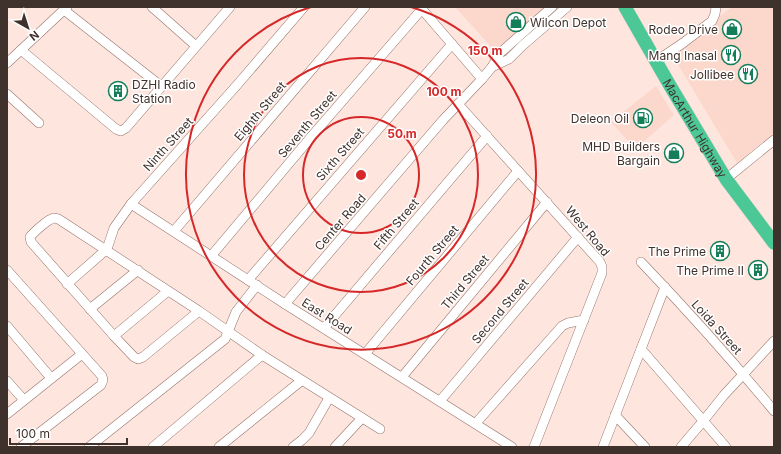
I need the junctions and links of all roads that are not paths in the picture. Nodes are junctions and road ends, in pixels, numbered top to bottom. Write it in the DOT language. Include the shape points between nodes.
graph roads {
  1 [pos="152,7"];
  2 [pos="230,7"];
  3 [pos="304,7"];
  4 [pos="365,7"];
  5 [pos="552,7"];
  6 [pos="567,7"];
  7 [pos="625,7"];
  8 [pos="716,7"];
  9 [pos="65,8"];
  10 [pos="421,8"];
  11 [pos="452,44"];
  12 [pos="196,46"];
  13 [pos="22,50"];
  14 [pos="656,62"];
  15 [pos="7,64"];
  16 [pos="492,67"];
  17 [pos="482,79"];
  18 [pos="161,86"];
  19 [pos="7,94"];
  20 [pos="458,104"];
  21 [pos="39,123"];
  22 [pos="487,136"];
  23 [pos="774,140"];
  24 [pos="518,171"];
  25 [pos="726,179"];
  26 [pos="547,202"];
  27 [pos="131,204"];
  28 [pos="174,231"];
  29 [pos="578,237"];
  30 [pos="774,242"];
  31 [pos="107,249"];
  32 [pos="212,256"];
  33 [pos="641,262"];
  34 [pos="7,270"];
  35 [pos="138,270"];
  36 [pos="248,280"];
  37 [pos="67,284"];
  38 [pos="257,286"];
  39 [pos="665,287"];
  40 [pos="168,291"];
  41 [pos="286,304"];
  42 [pos="90,309"];
  43 [pos="199,311"];
  44 [pos="584,320"];
  45 [pos="7,326"];
  46 [pos="324,328"];
  47 [pos="228,332"];
  48 [pos="114,336"];
  49 [pos="774,341"];
  50 [pos="641,349"];
  51 [pos="82,354"];
  52 [pos="365,354"];
  53 [pos="262,356"];
  54 [pos="743,374"];
  55 [pos="402,377"];
  56 [pos="52,378"];
  57 [pos="301,380"];
  58 [pos="7,381"];
  59 [pos="330,398"];
  60 [pos="24,400"];
  61 [pos="440,401"];
  62 [pos="774,410"];
  63 [pos="7,414"];
  64 [pos="615,415"];
  65 [pos="362,418"];
  66 [pos="704,420"];
  67 [pos="476,424"];
  68 [pos="380,428"];
  69 [pos="21,447"];
  70 [pos="89,447"];
  71 [pos="153,447"];
  72 [pos="219,447"];
  73 [pos="294,447"];
  74 [pos="335,447"];
  75 [pos="512,447"];
  76 [pos="534,447"];
  77 [pos="603,447"];
  78 [pos="645,447"];
  79 [pos="680,447"];
  80 [pos="726,447"];
  1 -- 12 [label="street"];
  2 -- 12 [label="street"];
  3 -- 27 [label="street, Ninth Street"];
  4 -- 28 [label="street, Eighth Street"];
  5 -- 16 [label="street" via="500,53"];
  6 -- 16 [label="street, Center Road" via="509,59"];
  7 -- 14 [label="highway, MacArthur Highway"];
  8 -- 14 [label="street" via="712,21"];
  9 -- 13 [label="street"];
  9 -- 18 [label="street"];
  10 -- 11 [label="street"];
  10 -- 32 [label="street, Seventh Street"];
  11 -- 17 [label="street"];
  11 -- 36 [label="street, Sixth Street"];
  12 -- 18 [label="street"];
  13 -- 15 [label="street"];
  13 -- 18 [label="street" via="121,131"];
  14 -- 25 [label="highway, MacArthur Highway"];
  16 -- 17 [label="street, Center Road"];
  17 -- 20 [label="street, Center Road"];
  19 -- 21 [label="street"];
  20 -- 22 [label="street, West Road"];
  20 -- 41 [label="street, Center Road"];
  22 -- 24 [label="street, West Road"];
  22 -- 46 [label="street, Fifth Street"];
  23 -- 25 [label="street"];
  24 -- 26 [label="street, West Road"];
  24 -- 52 [label="street, Fourth Street"];
  25 -- 30 [label="highway, MacArthur Highway"];
  26 -- 29 [label="street, West Road"];
  26 -- 55 [label="street, Third Street"];
  27 -- 28 [label="street, East Road"];
  27 -- 31 [label="street, Ninth Street" via="114,228"];
  28 -- 32 [label="street, East Road"];
  29 -- 44 [label="street, West Road" via="602,267"];
  29 -- 61 [label="street, Second Street"];
  31 -- 35 [label="street"];
  31 -- 37 [label="street"];
  31 -- 37 [label="street" via="54,218 33,233 30,237 31,242"];
  32 -- 36 [label="street, East Road"];
  33 -- 39 [label="street, Loida Street"];
  34 -- 51 [label="street"];
  35 -- 40 [label="street"];
  35 -- 42 [label="street"];
  36 -- 38 [label="street, East Road"];
  37 -- 42 [label="street"];
  38 -- 41 [label="street, East Road"];
  38 -- 47 [label="street" via="236,312"];
  39 -- 50 [label="street"];
  39 -- 54 [label="street, Loida Street"];
  40 -- 43 [label="street"];
  40 -- 48 [label="street"];
  41 -- 46 [label="street, East Road"];
  42 -- 48 [label="street"];
  43 -- 47 [label="street"];
  43 -- 48 [label="street" via="138,359"];
  44 -- 67 [label="street" via="562,326"];
  44 -- 76 [label="street, West Road"];
  45 -- 56 [label="street"];
  46 -- 52 [label="street, East Road"];
  47 -- 53 [label="street"];
  47 -- 70 [label="street" via="225,339"];
  49 -- 54 [label="street"];
  50 -- 64 [label="street"];
  50 -- 66 [label="street"];
  51 -- 56 [label="street"];
  51 -- 69 [label="street" via="102,376 101,385"];
  52 -- 55 [label="street, East Road"];
  53 -- 57 [label="street"];
  53 -- 71 [label="street"];
  54 -- 62 [label="street, Loida Street"];
  54 -- 66 [label="street"];
  55 -- 61 [label="street, East Road"];
  56 -- 60 [label="street"];
  57 -- 59 [label="street"];
  57 -- 72 [label="street"];
  58 -- 60 [label="street"];
  59 -- 65 [label="street"];
  59 -- 73 [label="street" via="309,433"];
  60 -- 63 [label="street"];
  61 -- 67 [label="street, East Road"];
  64 -- 77 [label="street"];
  64 -- 78 [label="street"];
  65 -- 68 [label="street"];
  65 -- 74 [label="street"];
  66 -- 79 [label="street"];
  66 -- 80 [label="street"];
  67 -- 75 [label="street, East Road"];
}
